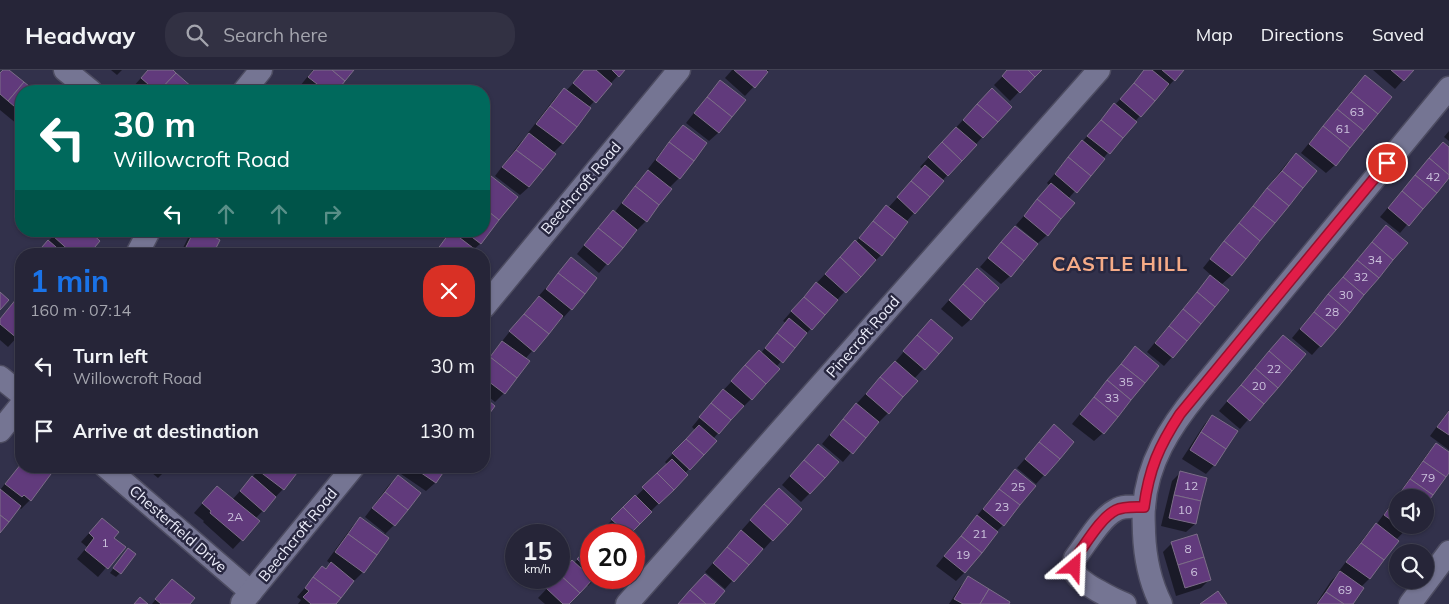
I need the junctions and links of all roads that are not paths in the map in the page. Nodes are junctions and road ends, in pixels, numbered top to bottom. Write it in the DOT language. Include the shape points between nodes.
graph roads {
  1 [pos="66,70"];
  2 [pos="262,70"];
  3 [pos="679,70"];
  4 [pos="1100,70"];
  5 [pos="84,85"];
  6 [pos="249,85"];
  7 [pos="1449,88"];
  8 [pos="490,300"];
  9 [pos="0,377"];
  10 [pos="15,389"];
  11 [pos="15,412"];
  12 [pos="0,431"];
  13 [pos="112,473"];
  14 [pos="348,473"];
  15 [pos="1144,507"];
  16 [pos="1449,552"];
  17 [pos="246,598"];
  18 [pos="1157,603"];
  19 [pos="627,604"];
  20 [pos="1125,604"];
  21 [pos="1410,604"];
  1 -- 5 [label="street"];
  2 -- 6 [label="street"];
  3 -- 8 [label="street, Beechcroft Road"];
  4 -- 19 [label="street, Pinecroft Road"];
  7 -- 15 [label="street" via="1180,414 1155,458"];
  9 -- 10 [label="street"];
  11 -- 12 [label="street"];
  13 -- 17 [label="street, Chesterfield Drive"];
  14 -- 17 [label="street, Beechcroft Road"];
  15 -- 18 [label="street" via="1146,557"];
  15 -- 20 [label="street" via="1123,508 1109,515 1073,564 1078,577"];
  16 -- 21 [label="street"];
}
